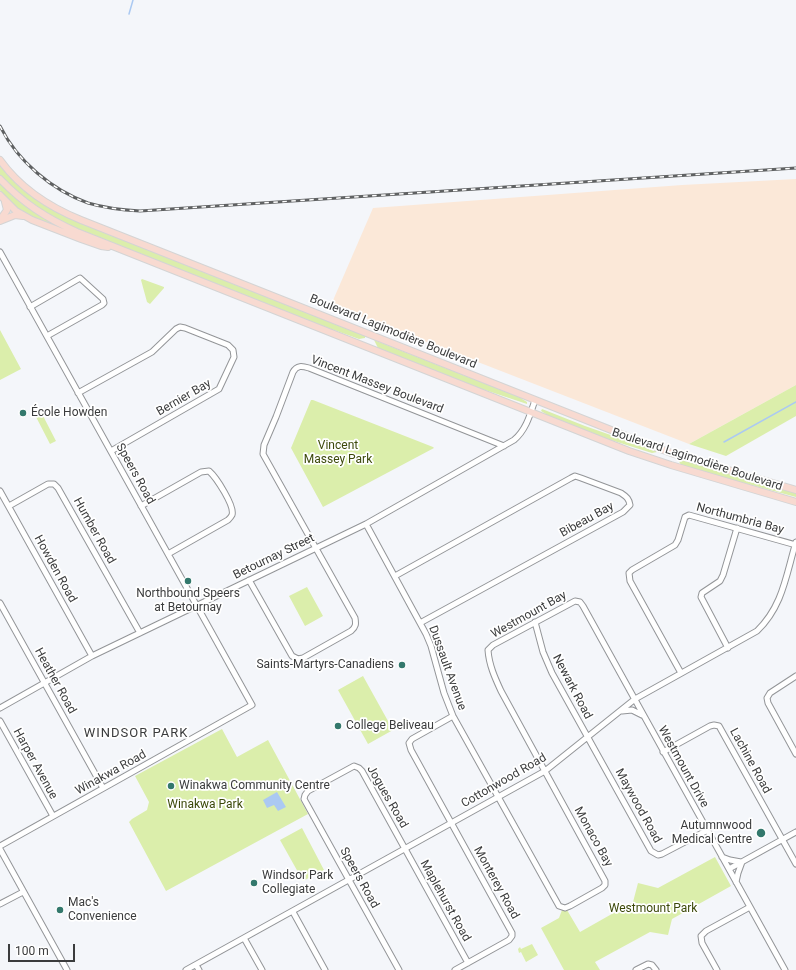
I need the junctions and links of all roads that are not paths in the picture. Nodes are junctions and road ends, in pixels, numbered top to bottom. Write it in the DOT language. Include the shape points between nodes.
graph roads {
  1 [pos="0,160"];
  2 [pos="0,179"];
  3 [pos="0,194"];
  4 [pos="5,200"];
  5 [pos="24,216"];
  6 [pos="0,220"];
  7 [pos="119,249"];
  8 [pos="0,252"];
  9 [pos="30,307"];
  10 [pos="46,336"];
  11 [pos="372,336"];
  12 [pos="368,348"];
  13 [pos="78,393"];
  14 [pos="535,400"];
  15 [pos="531,412"];
  16 [pos="504,446"];
  17 [pos="111,451"];
  18 [pos="796,490"];
  19 [pos="0,491"];
  20 [pos="786,500"];
  21 [pos="796,502"];
  22 [pos="9,506"];
  23 [pos="141,506"];
  24 [pos="796,508"];
  25 [pos="366,524"];
  26 [pos="737,528"];
  27 [pos="796,544"];
  28 [pos="316,548"];
  29 [pos="168,554"];
  30 [pos="395,576"];
  31 [pos="249,580"];
  32 [pos="0,603"];
  33 [pos="197,606"];
  34 [pos="535,622"];
  35 [pos="420,623"];
  36 [pos="140,633"];
  37 [pos="728,648"];
  38 [pos="92,656"];
  39 [pos="680,673"];
  40 [pos="796,676"];
  41 [pos="44,683"];
  42 [pos="635,699"];
  43 [pos="252,705"];
  44 [pos="0,708"];
  45 [pos="621,711"];
  46 [pos="453,716"];
  47 [pos="644,716"];
  48 [pos="0,721"];
  49 [pos="588,738"];
  50 [pos="664,752"];
  51 [pos="796,754"];
  52 [pos="545,771"];
  53 [pos="103,788"];
  54 [pos="304,795"];
  55 [pos="498,798"];
  56 [pos="53,816"];
  57 [pos="452,823"];
  58 [pos="706,831"];
  59 [pos="796,832"];
  60 [pos="782,839"];
  61 [pos="0,848"];
  62 [pos="405,849"];
  63 [pos="722,857"];
  64 [pos="742,862"];
  65 [pos="796,864"];
  66 [pos="729,869"];
  67 [pos="349,880"];
  68 [pos="736,882"];
  69 [pos="23,892"];
  70 [pos="0,904"];
  71 [pos="750,907"];
  72 [pos="293,912"];
  73 [pos="244,938"];
  74 [pos="468,963"];
  75 [pos="196,965"];
  76 [pos="67,970"];
  77 [pos="186,970"];
  78 [pos="199,970"];
  79 [pos="262,970"];
  80 [pos="325,970"];
  81 [pos="399,970"];
  82 [pos="455,970"];
  83 [pos="636,970"];
  84 [pos="656,970"];
  85 [pos="717,970"];
  86 [pos="785,970"];
  1 -- 11 [label="main road, Boulevard Lagimodière Boulevard" via="31,192 68,215"];
  2 -- 7 [label="main road, Boulevard Lagimodière Boulevard" via="40,214"];
  3 -- 4 [label="main road"];
  4 -- 5 [label="main road"];
  4 -- 6 [label="main road" via="7,210"];
  5 -- 6 [label="main road" via="16,214"];
  5 -- 7 [label="main road" via="101,246"];
  7 -- 12 [label="main road, Boulevard Lagimodière Boulevard"];
  8 -- 9 [label="street, Speers Road"];
  9 -- 10 [label="street, Speers Road"];
  9 -- 10 [label="street" via="80,278 103,299 102,305"];
  10 -- 13 [label="street, Speers Road"];
  11 -- 12 [label="main road"];
  11 -- 14 [label="main road, Boulevard Lagimodière Boulevard"];
  12 -- 15 [label="main road, Boulevard Lagimodière Boulevard"];
  13 -- 17 [label="street, Speers Road"];
  13 -- 17 [label="street, Bernier Bay" via="152,352 180,327 228,345 233,350 234,357 219,389"];
  14 -- 15 [label="street, Betournay Street"];
  14 -- 18 [label="main road, Boulevard Lagimodière Boulevard" via="674,454"];
  15 -- 16 [label="street, Betournay Street" via="521,434"];
  15 -- 20 [label="main road, Boulevard Lagimodière Boulevard" via="651,459"];
  16 -- 25 [label="street, Betournay Street"];
  16 -- 28 [label="street, Vincent Massey Boulevard" via="304,366 295,368 264,445 263,454"];
  17 -- 23 [label="street, Speers Road"];
  19 -- 22 [label="street, Howden Road"];
  20 -- 21 [label="main road, Boulevard Lagimodière Boulevard"];
  20 -- 24 [label="main road"];
  22 -- 36 [label="street, Humber Road" via="48,484 54,484"];
  22 -- 38 [label="street, Howden Road"];
  23 -- 29 [label="street, Speers Road"];
  23 -- 29 [label="street" via="201,472 209,471 215,477 232,508 232,515 228,520"];
  25 -- 28 [label="street, Betournay Street"];
  25 -- 30 [label="street, Dussault Avenue"];
  26 -- 27 [label="street, Northumbria Bay"];
  26 -- 37 [label="street" via="723,575 716,584 702,593 701,597"];
  26 -- 39 [label="street, Northumbria Bay" via="689,515 685,517 675,545 629,573 630,581"];
  27 -- 37 [label="street, Cottonwood Road" via="780,599 767,621 757,631"];
  28 -- 31 [label="street, Betournay Street"];
  28 -- 31 [label="street" via="356,623 352,631 303,658 292,656"];
  29 -- 33 [label="street, Speers Road"];
  30 -- 35 [label="street, Dussault Avenue"];
  30 -- 35 [label="street, Bibeau Bay" via="571,478 581,478 627,496 630,505 623,512"];
  31 -- 33 [label="street, Betournay Street"];
  32 -- 41 [label="street, Heather Road"];
  33 -- 36 [label="street, Betournay Street"];
  33 -- 43 [label="street, Speers Road"];
  34 -- 42 [label="street, Westmount Bay" via="570,602 580,602"];
  34 -- 49 [label="street, Newark Road" via="546,660"];
  34 -- 52 [label="street, Westmount Bay" via="493,645 488,650 488,656 493,675"];
  35 -- 46 [label="street, Dussault Avenue" via="431,646"];
  36 -- 38 [label="street, Betournay Street"];
  37 -- 39 [label="street, Cottonwood Road"];
  38 -- 41 [label="street, Betournay Street"];
  39 -- 42 [label="street, Cottonwood Road"];
  40 -- 51 [label="street" via="767,698"];
  41 -- 44 [label="street, Betournay Street"];
  41 -- 53 [label="street, Heather Road"];
  42 -- 45 [label="street, Cottonwood Road"];
  42 -- 47 [label="street, Westmount Drive"];
  43 -- 53 [label="street, Winakwa Road"];
  45 -- 47 [label="street" via="633,710"];
  45 -- 49 [label="street, Cottonwood Road"];
  46 -- 55 [label="street, Dussault Avenue"];
  46 -- 57 [label="street, Monterey Road" via="409,743"];
  47 -- 50 [label="street, Westmount Drive"];
  48 -- 56 [label="street, Harper Avenue"];
  49 -- 52 [label="street, Cottonwood Road"];
  49 -- 58 [label="street, Maywood Road" via="653,854 658,856"];
  50 -- 58 [label="street, Westmount Drive"];
  50 -- 60 [label="street, Lachine Road" via="710,726 719,726"];
  52 -- 55 [label="street, Cottonwood Road"];
  52 -- 55 [label="street, Monaco Bay" via="604,877 605,885 602,888 565,908 559,906"];
  53 -- 56 [label="street, Winakwa Road"];
  54 -- 62 [label="street, Jogues Road" via="349,768 359,768"];
  54 -- 67 [label="street, Speers Road"];
  55 -- 57 [label="street, Cottonwood Road"];
  56 -- 61 [label="street, Winakwa Road"];
  57 -- 62 [label="street, Cottonwood Road"];
  57 -- 74 [label="street, Monterey Road" via="512,932 509,940"];
  58 -- 63 [label="street, Westmount Drive"];
  59 -- 60 [label="street"];
  60 -- 64 [label="street"];
  60 -- 65 [label="street"];
  61 -- 69 [label="street"];
  62 -- 67 [label="street, Cottonwood Road"];
  62 -- 74 [label="street, Maplehurst Road"];
  63 -- 64 [label="street"];
  63 -- 66 [label="street, Westmount Drive"];
  64 -- 66 [label="street"];
  64 -- 68 [label="street"];
  66 -- 68 [label="street, Westmount Drive"];
  67 -- 72 [label="street, Cottonwood Road"];
  67 -- 81 [label="street, Speers Road"];
  68 -- 71 [label="street, Westmount Drive"];
  69 -- 70 [label="street"];
  69 -- 76 [label="street"];
  71 -- 85 [label="street" via="701,936 702,943"];
  71 -- 86 [label="street, Westmount Drive"];
  72 -- 73 [label="street, Cottonwood Road"];
  72 -- 80 [label="street"];
  73 -- 75 [label="street, Cottonwood Road"];
  73 -- 79 [label="street"];
  74 -- 82 [label="street, Monterey Road"];
  75 -- 77 [label="street, Cottonwood Road"];
  75 -- 78 [label="street"];
  83 -- 84 [label="street" via="648,964"];
}
